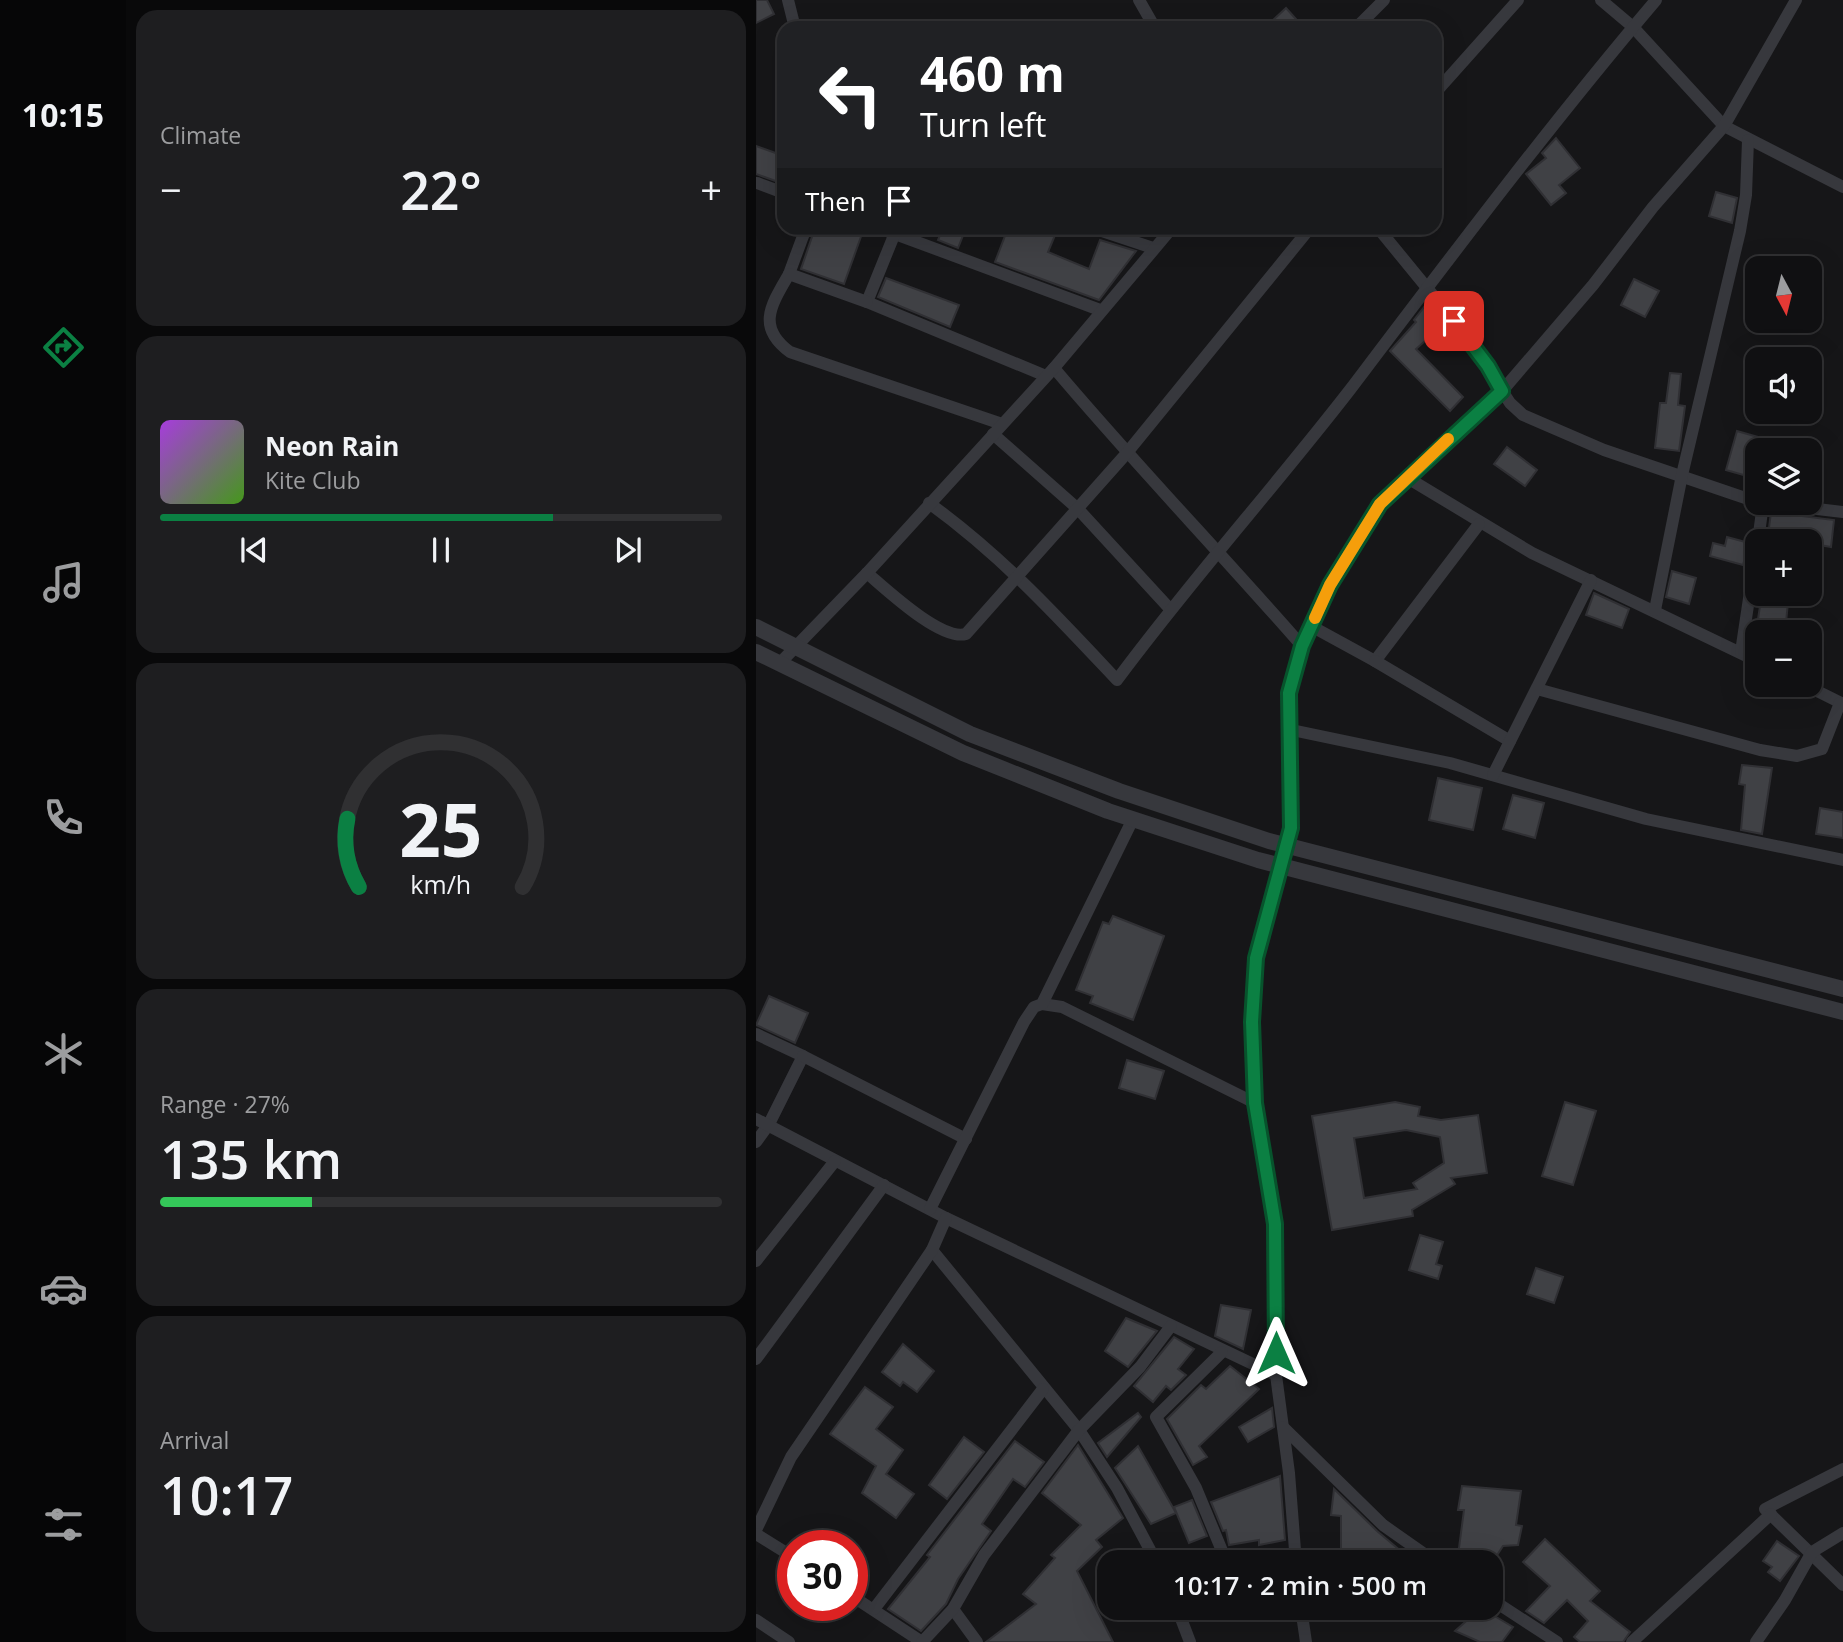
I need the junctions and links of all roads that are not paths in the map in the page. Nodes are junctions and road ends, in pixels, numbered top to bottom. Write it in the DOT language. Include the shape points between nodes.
graph roads {
  1 [pos="788,0"];
  2 [pos="1139,0"];
  3 [pos="1384,0"];
  4 [pos="1518,0"];
  5 [pos="1601,0"];
  6 [pos="1656,0"];
  7 [pos="1797,0"];
  8 [pos="793,21"];
  9 [pos="1151,21"];
  10 [pos="1363,21"];
  11 [pos="1633,27"];
  12 [pos="1442,85"];
  13 [pos="1724,125"];
  14 [pos="1748,140"];
  15 [pos="757,183"];
  16 [pos="1843,187"];
  17 [pos="777,190"];
  18 [pos="803,235"];
  19 [pos="894,235"];
  20 [pos="909,235"];
  21 [pos="1114,235"];
  22 [pos="1165,235"];
  23 [pos="1304,235"];
  24 [pos="1384,235"];
  25 [pos="1153,248"];
  26 [pos="789,274"];
  27 [pos="1426,287"];
  28 [pos="867,302"];
  29 [pos="1100,310"];
  30 [pos="1050,372"];
  31 [pos="1502,391"];
  32 [pos="997,429"];
  33 [pos="1126,454"];
  34 [pos="1682,475"];
  35 [pos="1406,477"];
  36 [pos="1745,498"];
  37 [pos="929,503"];
  38 [pos="1078,509"];
  39 [pos="1822,510"];
  40 [pos="1843,512"];
  41 [pos="1479,524"];
  42 [pos="1220,552"];
  43 [pos="867,573"];
  44 [pos="1019,575"];
  45 [pos="1591,580"];
  46 [pos="1748,606"];
  47 [pos="1170,608"];
  48 [pos="1655,610"];
  49 [pos="1311,626"];
  50 [pos="756,627"];
  51 [pos="1302,646"];
  52 [pos="796,647"];
  53 [pos="756,652"];
  54 [pos="1741,652"];
  55 [pos="1745,654"];
  56 [pos="1375,661"];
  57 [pos="780,663"];
  58 [pos="1536,689"];
  59 [pos="1822,694"];
  60 [pos="1842,704"];
  61 [pos="1287,729"];
  62 [pos="1510,741"];
  63 [pos="1493,775"];
  64 [pos="1133,819"];
  65 [pos="1287,845"];
  66 [pos="1843,860"];
  67 [pos="1281,866"];
  68 [pos="1843,989"];
  69 [pos="1042,1004"];
  70 [pos="1843,1012"];
  71 [pos="756,1034"];
  72 [pos="803,1056"];
  73 [pos="1255,1103"];
  74 [pos="756,1119"];
  75 [pos="769,1124"];
  76 [pos="965,1139"];
  77 [pos="756,1142"];
  78 [pos="835,1161"];
  79 [pos="884,1185"];
  80 [pos="930,1209"];
  81 [pos="946,1218"];
  82 [pos="932,1250"];
  83 [pos="756,1261"];
  84 [pos="1171,1326"];
  85 [pos="1223,1352"];
  86 [pos="756,1359"];
  87 [pos="1276,1375"];
  88 [pos="1043,1389"];
  89 [pos="1283,1427"];
  90 [pos="1079,1430"];
  91 [pos="1843,1469"];
  92 [pos="1771,1514"];
  93 [pos="756,1532"];
  94 [pos="1843,1533"];
  95 [pos="777,1546"];
  96 [pos="1150,1550"];
  97 [pos="1222,1550"];
  98 [pos="1295,1550"];
  99 [pos="1419,1550"];
  100 [pos="1812,1552"];
  101 [pos="1843,1585"];
  102 [pos="868,1605"];
  103 [pos="1503,1607"];
  104 [pos="874,1609"];
  105 [pos="953,1609"];
  106 [pos="756,1620"];
  107 [pos="1182,1620"];
  108 [pos="1303,1620"];
  109 [pos="789,1642"];
  110 [pos="922,1642"];
  111 [pos="977,1642"];
  112 [pos="1190,1642"];
  113 [pos="1306,1642"];
  114 [pos="1557,1642"];
  115 [pos="1632,1642"];
  116 [pos="1756,1642"];
  1 -- 8 [label="street"];
  2 -- 9 [label="street"];
  3 -- 10 [label="street"];
  4 -- 12 [label="street"];
  5 -- 11 [label="street"];
  6 -- 11 [label="street"];
  7 -- 13 [label="street"];
  11 -- 13 [label="street"];
  11 -- 27 [label="street"];
  13 -- 14 [label="street"];
  13 -- 31 [label="street"];
  14 -- 16 [label="street"];
  14 -- 34 [label="street" via="1740,231"];
  15 -- 17 [label="street"];
  18 -- 26 [label="street"];
  19 -- 28 [label="street"];
  20 -- 29 [label="street"];
  21 -- 25 [label="street"];
  22 -- 25 [label="street"];
  23 -- 33 [label="street"];
  24 -- 27 [label="street"];
  25 -- 29 [label="street"];
  26 -- 28 [label="street"];
  26 -- 32 [label="street" via="770,306 769,322 777,342 790,352"];
  27 -- 31 [label="street" via="1468,338"];
  27 -- 42 [label="street"];
  28 -- 30 [label="street"];
  29 -- 30 [label="street"];
  30 -- 32 [label="street"];
  30 -- 33 [label="street"];
  31 -- 34 [label="street" via="1523,415 1538,424"];
  31 -- 35 [label="street"];
  32 -- 37 [label="street"];
  32 -- 38 [label="street"];
  33 -- 38 [label="street"];
  33 -- 42 [label="street"];
  34 -- 36 [label="street"];
  34 -- 48 [label="street"];
  35 -- 41 [label="street"];
  35 -- 49 [label="street" via="1380,504 1356,540"];
  37 -- 43 [label="street"];
  37 -- 44 [label="street"];
  38 -- 44 [label="street"];
  38 -- 47 [label="street"];
  39 -- 40 [label="street"];
  41 -- 45 [label="street"];
  41 -- 56 [label="street"];
  42 -- 47 [label="street"];
  42 -- 51 [label="street"];
  43 -- 44 [label="street" via="916,612 959,636 971,630"];
  43 -- 52 [label="street"];
  44 -- 47 [label="street" via="1117,680"];
  45 -- 48 [label="street"];
  45 -- 58 [label="street"];
  46 -- 54 [label="street"];
  48 -- 54 [label="street"];
  49 -- 51 [label="street"];
  49 -- 56 [label="street"];
  50 -- 52 [label="street"];
  51 -- 61 [label="street" via="1289,693"];
  52 -- 57 [label="street"];
  52 -- 65 [label="street" via="970,734 1119,791"];
  53 -- 57 [label="street"];
  54 -- 55 [label="street"];
  56 -- 62 [label="street"];
  57 -- 64 [label="street" via="963,753"];
  58 -- 60 [label="street" via="1760,750 1797,755 1822,749"];
  58 -- 62 [label="street"];
  59 -- 60 [label="street"];
  61 -- 63 [label="street"];
  61 -- 65 [label="street" via="1293,799"];
  62 -- 63 [label="street"];
  63 -- 66 [label="street" via="1646,819"];
  64 -- 67 [label="street"];
  64 -- 69 [label="street"];
  65 -- 67 [label="street"];
  65 -- 68 [label="street"];
  67 -- 70 [label="street"];
  67 -- 73 [label="street" via="1256,958 1252,1022"];
  69 -- 73 [label="street" via="1062,1007"];
  69 -- 76 [label="street" via="1024,1021"];
  71 -- 72 [label="street"];
  72 -- 75 [label="street"];
  72 -- 76 [label="street"];
  73 -- 87 [label="street" via="1275,1224"];
  74 -- 75 [label="street"];
  75 -- 77 [label="street"];
  75 -- 78 [label="street"];
  76 -- 80 [label="street"];
  78 -- 79 [label="street"];
  78 -- 83 [label="street"];
  79 -- 80 [label="street"];
  79 -- 86 [label="street"];
  80 -- 81 [label="street"];
  81 -- 82 [label="street"];
  81 -- 84 [label="street"];
  82 -- 88 [label="street"];
  82 -- 93 [label="street" via="791,1457"];
  84 -- 85 [label="street"];
  84 -- 90 [label="street" via="1140,1367"];
  85 -- 87 [label="street"];
  85 -- 97 [label="street" via="1156,1417 1205,1507"];
  87 -- 89 [label="street"];
  88 -- 90 [label="street"];
  88 -- 104 [label="street"];
  89 -- 98 [label="street"];
  89 -- 99 [label="street" via="1364,1509"];
  90 -- 96 [label="street"];
  90 -- 105 [label="street" via="984,1555"];
  91 -- 92 [label="street" via="1765,1509"];
  92 -- 100 [label="street"];
  92 -- 115 [label="street"];
  93 -- 95 [label="street"];
  94 -- 100 [label="street"];
  100 -- 101 [label="street"];
  100 -- 116 [label="street"];
  102 -- 104 [label="street"];
  103 -- 114 [label="street"];
  104 -- 110 [label="street"];
  105 -- 110 [label="street"];
  105 -- 111 [label="street"];
  106 -- 109 [label="street"];
  107 -- 112 [label="street"];
  108 -- 113 [label="street"];
}
